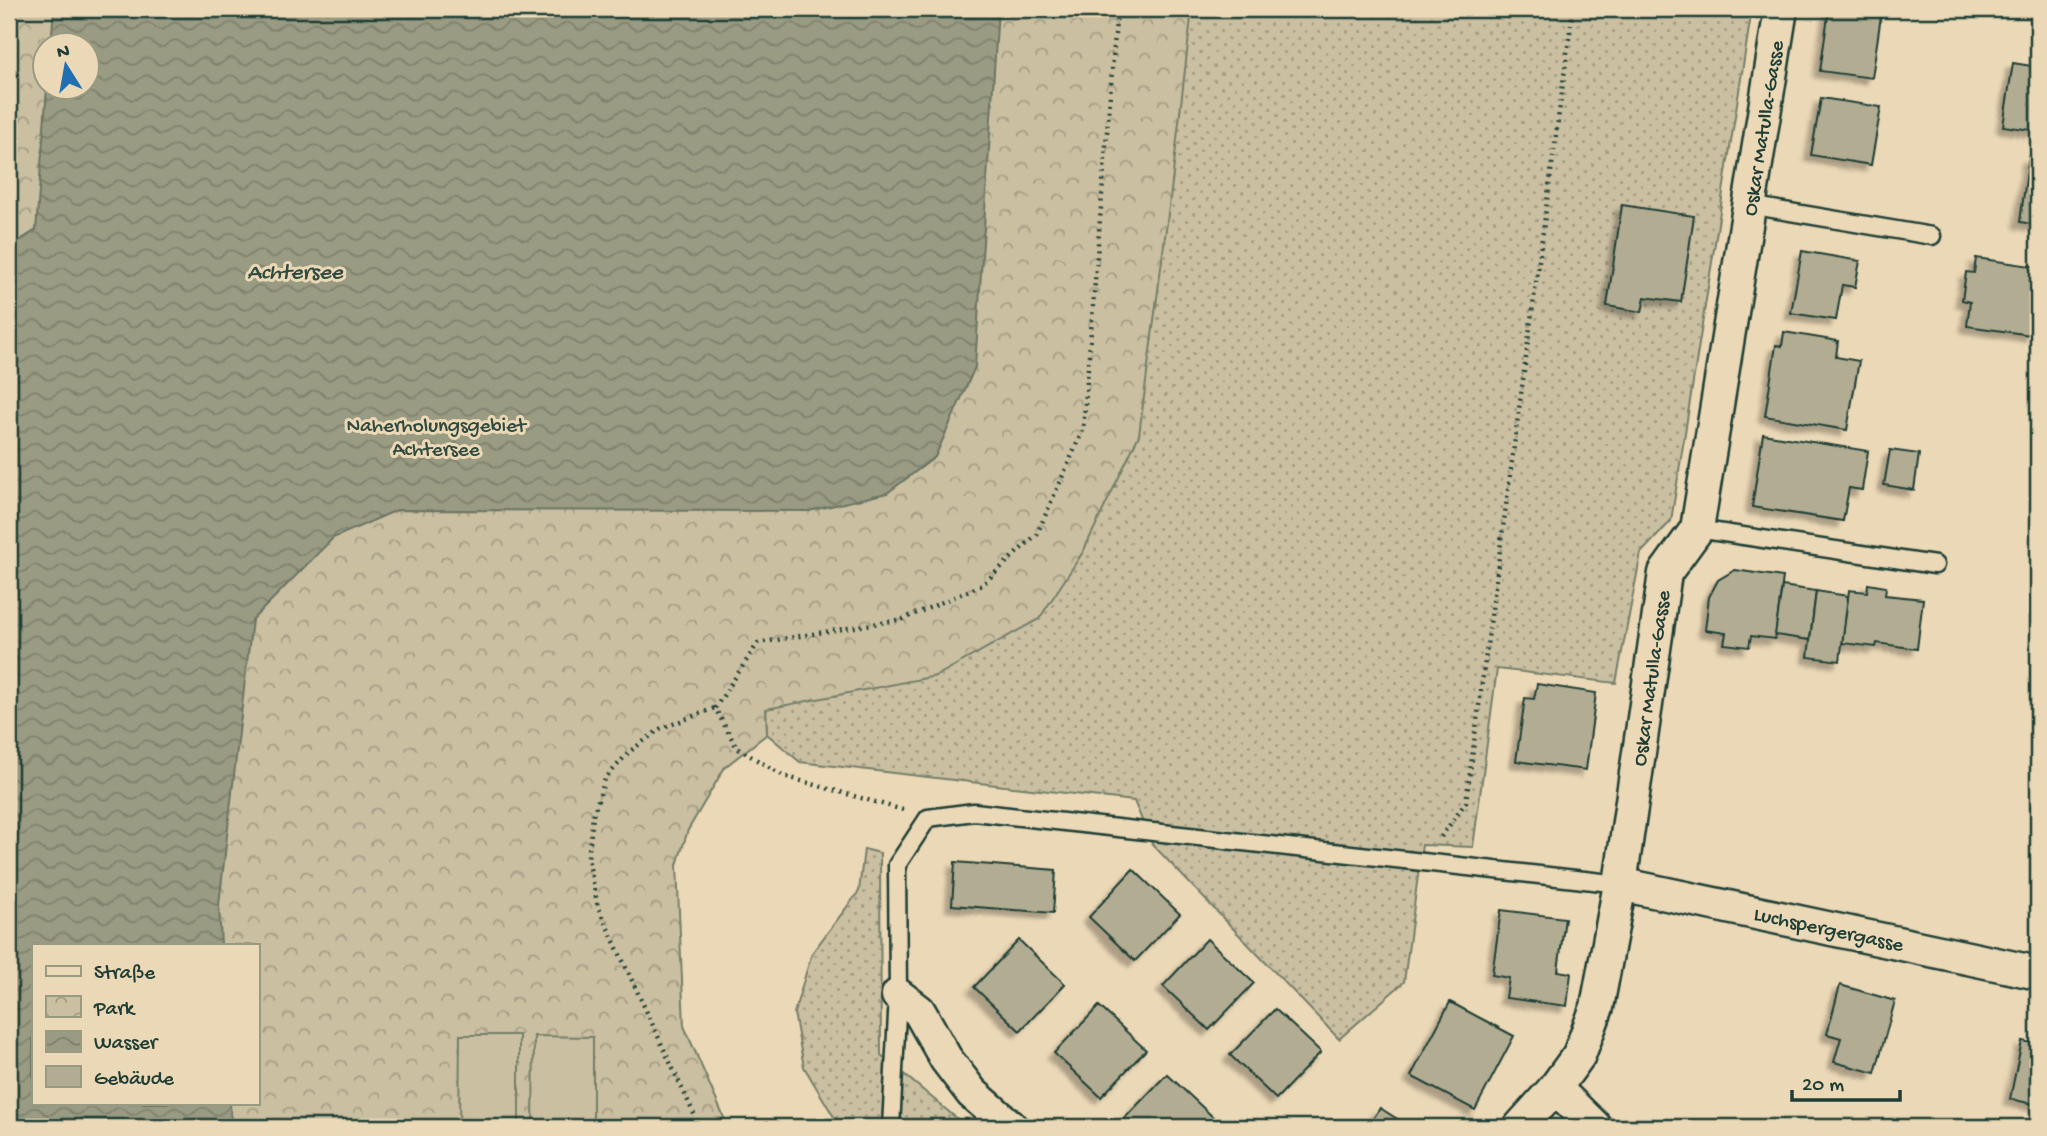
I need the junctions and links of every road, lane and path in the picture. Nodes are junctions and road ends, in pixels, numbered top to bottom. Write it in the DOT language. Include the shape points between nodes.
graph roads {
  1 [pos="1117,9"];
  2 [pos="1573,9"];
  3 [pos="1781,9"];
  4 [pos="1749,205"];
  5 [pos="1932,236"];
  6 [pos="1697,529"];
  7 [pos="1935,565"];
  8 [pos="715,708"];
  9 [pos="928,818"];
  10 [pos="1424,860"];
  11 [pos="1620,884"];
  12 [pos="2038,973"];
  13 [pos="898,995"];
  14 [pos="1555,1088"];
  15 [pos="700,1127"];
  16 [pos="891,1127"];
  17 [pos="1011,1127"];
  18 [pos="1520,1127"];
  19 [pos="1595,1127"];
  1 -- 8 [label="path" via="1083,430 1037,534 982,585 903,619 758,643"];
  2 -- 10 [label="path" via="1466,802"];
  3 -- 4 [label="street, Oskar Matulla-Gasse"];
  4 -- 5 [label="lane"];
  4 -- 6 [label="street, Oskar Matulla-Gasse"];
  6 -- 7 [label="lane"];
  6 -- 11 [label="street, Oskar Matulla-Gasse" via="1665,573"];
  8 -- 9 [label="path" via="737,748 784,776"];
  8 -- 15 [label="path" via="660,729 629,752 605,779 593,816 588,858 598,907"];
  9 -- 10 [label="lane" via="974,812"];
  9 -- 13 [label="lane" via="897,865"];
  10 -- 11 [label="lane"];
  11 -- 12 [label="street, Luchspergergasse"];
  11 -- 14 [label="street, Oskar Matulla-Gasse" via="1597,1007 1580,1055"];
  13 -- 16 [label="lane"];
  13 -- 17 [label="street" via="919,1011 972,1093"];
  14 -- 18 [label="street, Oskar Matulla-Gasse"];
  14 -- 19 [label="street"];
}
